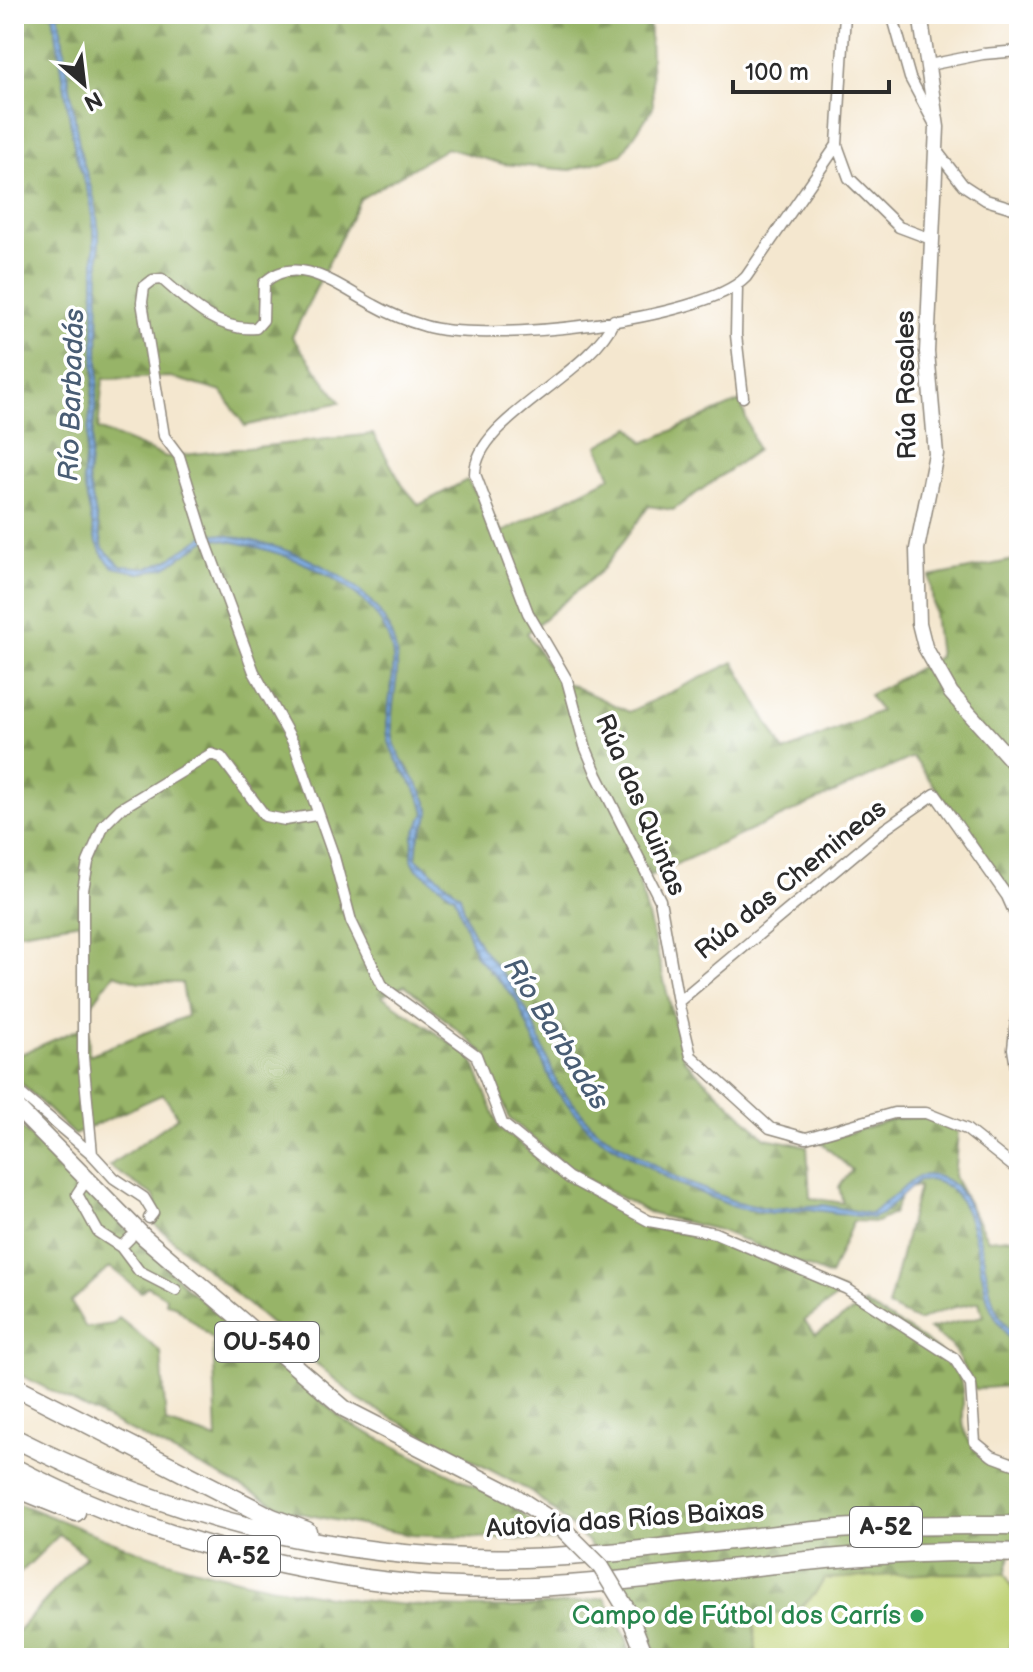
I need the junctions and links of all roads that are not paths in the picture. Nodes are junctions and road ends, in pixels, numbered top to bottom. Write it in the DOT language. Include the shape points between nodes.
graph roads {
  1 [pos="845,14"];
  2 [pos="892,14"];
  3 [pos="920,14"];
  4 [pos="1019,51"];
  5 [pos="929,65"];
  6 [pos="937,127"];
  7 [pos="837,145"];
  8 [pos="936,150"];
  9 [pos="1019,210"];
  10 [pos="931,239"];
  11 [pos="737,286"];
  12 [pos="614,320"];
  13 [pos="743,397"];
  14 [pos="1019,769"];
  15 [pos="316,815"];
  16 [pos="1019,923"];
  17 [pos="1019,993"];
  18 [pos="678,1002"];
  19 [pos="1019,1085"];
  20 [pos="14,1099"];
  21 [pos="14,1105"];
  22 [pos="92,1154"];
  23 [pos="1019,1171"];
  24 [pos="87,1179"];
  25 [pos="149,1218"];
  26 [pos="130,1238"];
  27 [pos="121,1247"];
  28 [pos="176,1290"];
  29 [pos="14,1386"];
  30 [pos="14,1438"];
  31 [pos="1019,1466"];
  32 [pos="14,1468"];
  33 [pos="14,1487"];
  34 [pos="1019,1525"];
  35 [pos="363,1551"];
  36 [pos="1019,1553"];
  37 [pos="488,1588"];
  38 [pos="1019,1640"];
  39 [pos="646,1658"];
  40 [pos="1014,1658"];
  1 -- 7 [label="street"];
  2 -- 6 [label="street" via="910,78"];
  3 -- 5 [label="street, Rúa Rosales"];
  4 -- 5 [label="street"];
  5 -- 6 [label="street, Rúa Rosales"];
  6 -- 8 [label="street, Rúa Rosales"];
  7 -- 10 [label="street" via="849,178 859,189 899,227"];
  7 -- 11 [label="street"];
  8 -- 9 [label="street" via="963,185 986,200"];
  8 -- 10 [label="street, Rúa Rosales"];
  10 -- 14 [label="street, Rúa Rosales" via="927,352 936,454 917,549 919,623 925,647 951,693"];
  11 -- 12 [label="street" via="688,307"];
  11 -- 13 [label="street"];
  12 -- 15 [label="street" via="525,331 466,333 427,327 318,274 286,269 264,283 263,320 256,328 240,329 218,321 162,279 144,287 164,436 179,456 254,672 294,744"];
  12 -- 18 [label="street, Rúa das Quintas" via="597,348 489,439 475,461 475,474 528,613 567,680 597,775 660,900"];
  15 -- 22 [label="street" via="285,820 265,816 221,757 211,754 120,809 104,825 83,890 83,1057"];
  15 -- 31 [label="street" via="351,921 377,978 476,1055 502,1123 569,1178 649,1221 715,1233 847,1289 954,1358 971,1385 975,1442 992,1456"];
  16 -- 18 [label="street, Rúa das Chemineas" via="1007,896 935,794 885,829"];
  17 -- 19 [label="street" via="1013,1049"];
  18 -- 23 [label="street, Rúa das Quintas" via="691,1056 770,1128 806,1138 894,1113 926,1113 966,1129"];
  20 -- 22 [label="street" via="21,1094"];
  21 -- 24 [label="main road, OU-540"];
  22 -- 25 [label="street" via="114,1178 144,1198 153,1213"];
  24 -- 27 [label="street" via="77,1194 98,1232"];
  24 -- 39 [label="main road, OU-540, bridge" via="144,1237 345,1409 511,1494 560,1526 601,1567 627,1610"];
  26 -- 27 [label="street"];
  27 -- 28 [label="street" via="139,1271"];
  29 -- 35 [label="highway" via="272,1518"];
  30 -- 35 [label="highway, Autovía das Rías Baixas / A-52" via="143,1497 228,1524"];
  32 -- 37 [label="highway, Autovía das Rías Baixas / A-52" via="78,1501 216,1550 330,1574"];
  33 -- 37 [label="highway" via="178,1548 262,1568 356,1587"];
  34 -- 35 [label="highway, Autovía das Rías Baixas / A-52" via="828,1529 525,1558"];
  36 -- 37 [label="highway, Autovía das Rías Baixas / A-52" via="923,1551"];
  38 -- 40 [label="street"];
}
